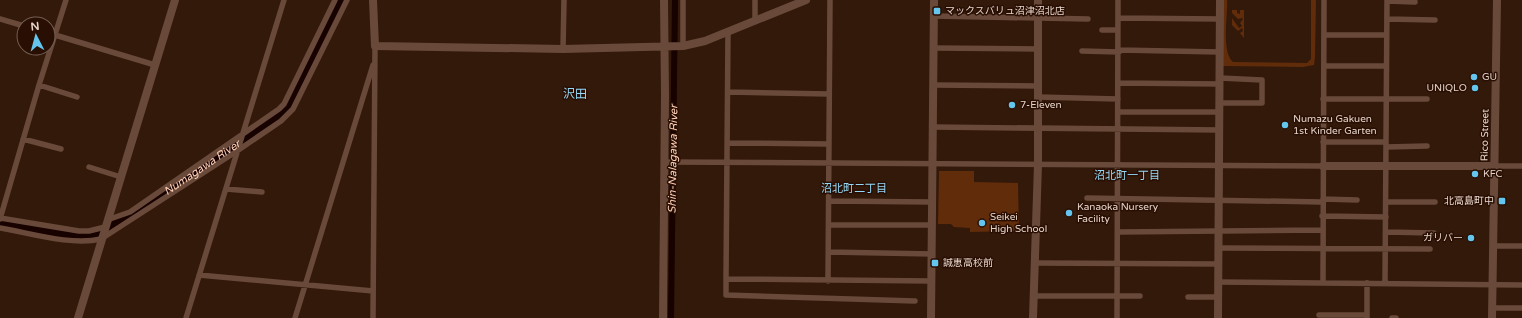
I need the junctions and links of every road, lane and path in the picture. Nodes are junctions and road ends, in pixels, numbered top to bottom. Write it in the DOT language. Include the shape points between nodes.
graph roads {
  1 [pos="66,0"];
  2 [pos="175,0"];
  3 [pos="284,0"];
  4 [pos="335,0"];
  5 [pos="347,0"];
  6 [pos="373,0"];
  7 [pos="564,0"];
  8 [pos="664,0"];
  9 [pos="683,0"];
  10 [pos="755,0"];
  11 [pos="806,0"];
  12 [pos="830,0"];
  13 [pos="934,0"];
  14 [pos="1038,0"];
  15 [pos="1118,0"];
  16 [pos="1220,0"];
  17 [pos="1324,0"];
  18 [pos="1497,0"];
  19 [pos="1387,1"];
  20 [pos="1415,2"];
  21 [pos="934,16"];
  22 [pos="1038,17"];
  23 [pos="1118,18"];
  24 [pos="0,19"];
  25 [pos="1088,19"];
  26 [pos="1220,19"];
  27 [pos="1387,19"];
  28 [pos="755,20"];
  29 [pos="1435,20"];
  30 [pos="16,24"];
  31 [pos="1102,30"];
  32 [pos="1118,30"];
  33 [pos="728,31"];
  34 [pos="56,32"];
  35 [pos="56,35"];
  36 [pos="1324,35"];
  37 [pos="1386,35"];
  38 [pos="375,46"];
  39 [pos="680,46"];
  40 [pos="664,47"];
  41 [pos="564,48"];
  42 [pos="933,48"];
  43 [pos="1038,49"];
  44 [pos="1082,51"];
  45 [pos="1119,51"];
  46 [pos="1220,52"];
  47 [pos="48,56"];
  48 [pos="375,59"];
  49 [pos="155,65"];
  50 [pos="1324,66"];
  51 [pos="1386,66"];
  52 [pos="1220,81"];
  53 [pos="1118,83"];
  54 [pos="39,85"];
  55 [pos="932,85"];
  56 [pos="1038,86"];
  57 [pos="728,92"];
  58 [pos="829,94"];
  59 [pos="77,96"];
  60 [pos="1038,97"];
  61 [pos="1386,98"];
  62 [pos="1118,99"];
  63 [pos="1323,99"];
  64 [pos="1427,99"];
  65 [pos="1220,103"];
  66 [pos="1118,112"];
  67 [pos="1220,112"];
  68 [pos="932,127"];
  69 [pos="1037,129"];
  70 [pos="1118,130"];
  71 [pos="1220,130"];
  72 [pos="242,135"];
  73 [pos="23,139"];
  74 [pos="1323,142"];
  75 [pos="728,143"];
  76 [pos="829,144"];
  77 [pos="1386,145"];
  78 [pos="1427,146"];
  79 [pos="61,149"];
  80 [pos="238,151"];
  81 [pos="665,162"];
  82 [pos="728,163"];
  83 [pos="829,163"];
  84 [pos="931,164"];
  85 [pos="1038,164"];
  86 [pos="1117,165"];
  87 [pos="1220,166"];
  88 [pos="1323,166"];
  89 [pos="1386,166"];
  90 [pos="1494,166"];
  91 [pos="1522,166"];
  92 [pos="89,167"];
  93 [pos="121,177"];
  94 [pos="226,189"];
  95 [pos="262,192"];
  96 [pos="1087,198"];
  97 [pos="1118,198"];
  98 [pos="1219,200"];
  99 [pos="1357,200"];
  100 [pos="829,201"];
  101 [pos="1322,201"];
  102 [pos="932,202"];
  103 [pos="1386,202"];
  104 [pos="1435,202"];
  105 [pos="1322,216"];
  106 [pos="1386,218"];
  107 [pos="0,219"];
  108 [pos="106,223"];
  109 [pos="829,224"];
  110 [pos="932,225"];
  111 [pos="0,228"];
  112 [pos="1322,230"];
  113 [pos="1118,232"];
  114 [pos="1219,232"];
  115 [pos="1386,232"];
  116 [pos="1434,233"];
  117 [pos="101,239"];
  118 [pos="1494,246"];
  119 [pos="1522,246"];
  120 [pos="1219,248"];
  121 [pos="1386,248"];
  122 [pos="1322,249"];
  123 [pos="1430,249"];
  124 [pos="829,252"];
  125 [pos="932,254"];
  126 [pos="1035,263"];
  127 [pos="1119,263"];
  128 [pos="1219,264"];
  129 [pos="199,275"];
  130 [pos="726,279"];
  131 [pos="828,281"];
  132 [pos="931,281"];
  133 [pos="1219,282"];
  134 [pos="1322,283"];
  135 [pos="1367,283"];
  136 [pos="1386,283"];
  137 [pos="1493,284"];
  138 [pos="306,285"];
  139 [pos="1522,285"];
  140 [pos="373,291"];
  141 [pos="1034,296"];
  142 [pos="1140,296"];
  143 [pos="1118,297"];
  144 [pos="1188,297"];
  145 [pos="1219,297"];
  146 [pos="915,300"];
  147 [pos="1493,308"];
  148 [pos="1522,308"];
  149 [pos="1319,315"];
  150 [pos="1367,316"];
  151 [pos="78,318"];
  152 [pos="186,318"];
  153 [pos="296,318"];
  154 [pos="373,318"];
  155 [pos="663,318"];
  156 [pos="931,318"];
  157 [pos="1033,318"];
  158 [pos="1118,318"];
  159 [pos="1218,318"];
  160 [pos="1392,318"];
  161 [pos="1396,318"];
  162 [pos="1492,318"];
  1 -- 34 [label="street"];
  2 -- 49 [label="street"];
  3 -- 72 [label="street"];
  4 -- 72 [label="street" via="284,104"];
  5 -- 80 [label="street" via="293,109 281,121"];
  6 -- 38 [label="street"];
  7 -- 41 [label="street"];
  8 -- 40 [label="street"];
  9 -- 39 [label="street"];
  10 -- 28 [label="street"];
  11 -- 28 [label="street"];
  12 -- 58 [label="street"];
  13 -- 21 [label="street"];
  14 -- 22 [label="street"];
  15 -- 23 [label="street"];
  16 -- 26 [label="street"];
  17 -- 36 [label="street"];
  18 -- 90 [label="street, Rico Street"];
  19 -- 20 [label="street"];
  19 -- 27 [label="street"];
  21 -- 22 [label="street"];
  21 -- 42 [label="street"];
  22 -- 25 [label="street"];
  22 -- 43 [label="street"];
  23 -- 26 [label="street"];
  23 -- 32 [label="street"];
  24 -- 30 [label="street"];
  26 -- 46 [label="street"];
  27 -- 29 [label="street"];
  27 -- 37 [label="street"];
  28 -- 33 [label="street"];
  31 -- 32 [label="street"];
  32 -- 45 [label="street"];
  33 -- 39 [label="street" via="705,41"];
  33 -- 57 [label="street"];
  35 -- 49 [label="street"];
  36 -- 37 [label="street"];
  36 -- 50 [label="street"];
  37 -- 51 [label="street"];
  38 -- 41 [label="street"];
  38 -- 48 [label="street"];
  39 -- 40 [label="street"];
  40 -- 41 [label="street"];
  40 -- 81 [label="street"];
  42 -- 43 [label="street"];
  42 -- 55 [label="street"];
  43 -- 56 [label="street"];
  44 -- 45 [label="street"];
  45 -- 46 [label="street"];
  45 -- 53 [label="street"];
  46 -- 52 [label="street"];
  47 -- 54 [label="street"];
  48 -- 138 [label="street"];
  48 -- 140 [label="street"];
  49 -- 93 [label="street"];
  50 -- 51 [label="street"];
  50 -- 63 [label="street"];
  51 -- 61 [label="street"];
  52 -- 53 [label="street"];
  52 -- 65 [label="street"];
  52 -- 65 [label="street" via="1262,80 1262,103"];
  53 -- 62 [label="street"];
  54 -- 59 [label="street"];
  54 -- 73 [label="street"];
  55 -- 56 [label="street"];
  55 -- 68 [label="street"];
  56 -- 60 [label="street"];
  57 -- 58 [label="street"];
  57 -- 75 [label="street"];
  58 -- 76 [label="street"];
  60 -- 62 [label="street"];
  60 -- 69 [label="street"];
  61 -- 63 [label="street"];
  61 -- 64 [label="street"];
  61 -- 77 [label="street"];
  62 -- 66 [label="street"];
  63 -- 74 [label="street"];
  65 -- 67 [label="street"];
  66 -- 67 [label="street"];
  66 -- 70 [label="street"];
  67 -- 71 [label="street"];
  68 -- 69 [label="street"];
  68 -- 84 [label="street"];
  69 -- 70 [label="street"];
  69 -- 85 [label="street"];
  70 -- 71 [label="street"];
  70 -- 86 [label="street"];
  71 -- 87 [label="street"];
  72 -- 80 [label="street"];
  72 -- 108 [label="street" via="130,212"];
  73 -- 79 [label="street"];
  73 -- 107 [label="street"];
  74 -- 77 [label="street"];
  74 -- 88 [label="street"];
  75 -- 76 [label="street"];
  75 -- 82 [label="street"];
  76 -- 83 [label="street"];
  77 -- 78 [label="street"];
  77 -- 89 [label="street"];
  80 -- 94 [label="street"];
  80 -- 117 [label="street"];
  81 -- 82 [label="street"];
  81 -- 155 [label="street"];
  82 -- 83 [label="street"];
  82 -- 130 [label="street"];
  83 -- 84 [label="street"];
  83 -- 100 [label="street"];
  84 -- 85 [label="street"];
  84 -- 102 [label="street"];
  85 -- 86 [label="street"];
  85 -- 126 [label="street"];
  86 -- 87 [label="street"];
  86 -- 97 [label="street"];
  87 -- 88 [label="street"];
  87 -- 98 [label="street"];
  88 -- 89 [label="street"];
  88 -- 101 [label="street"];
  89 -- 90 [label="street"];
  89 -- 103 [label="street"];
  90 -- 91 [label="street"];
  90 -- 118 [label="street, Rico Street"];
  92 -- 93 [label="street"];
  93 -- 108 [label="street"];
  94 -- 95 [label="street"];
  94 -- 129 [label="street"];
  96 -- 97 [label="street"];
  97 -- 98 [label="street"];
  97 -- 113 [label="street"];
  98 -- 101 [label="street"];
  98 -- 114 [label="street"];
  99 -- 101 [label="street"];
  100 -- 102 [label="street"];
  100 -- 109 [label="street"];
  101 -- 105 [label="street"];
  102 -- 110 [label="street"];
  103 -- 104 [label="street"];
  103 -- 106 [label="street"];
  105 -- 106 [label="street"];
  105 -- 112 [label="street"];
  106 -- 115 [label="street"];
  107 -- 108 [label="street" via="79,231 93,231"];
  108 -- 117 [label="street"];
  109 -- 110 [label="street"];
  109 -- 124 [label="street"];
  110 -- 125 [label="street"];
  111 -- 117 [label="street" via="72,240"];
  112 -- 114 [label="street"];
  112 -- 122 [label="street"];
  113 -- 114 [label="street"];
  113 -- 127 [label="street"];
  114 -- 120 [label="street"];
  115 -- 116 [label="street"];
  115 -- 121 [label="street"];
  117 -- 151 [label="street"];
  118 -- 119 [label="street"];
  118 -- 137 [label="street, Rico Street"];
  120 -- 122 [label="street"];
  120 -- 128 [label="street"];
  121 -- 122 [label="street"];
  121 -- 123 [label="street"];
  121 -- 136 [label="street"];
  122 -- 134 [label="street"];
  124 -- 125 [label="street"];
  124 -- 131 [label="street"];
  125 -- 132 [label="street"];
  126 -- 127 [label="street"];
  126 -- 141 [label="street"];
  127 -- 128 [label="street"];
  127 -- 143 [label="street"];
  128 -- 133 [label="street"];
  129 -- 138 [label="street"];
  129 -- 152 [label="street"];
  130 -- 131 [label="street"];
  130 -- 146 [label="street" via="726,295"];
  131 -- 132 [label="street"];
  132 -- 156 [label="street"];
  133 -- 134 [label="street"];
  133 -- 145 [label="street"];
  134 -- 135 [label="street"];
  135 -- 136 [label="street"];
  135 -- 150 [label="street"];
  136 -- 137 [label="street"];
  137 -- 139 [label="street"];
  137 -- 147 [label="street, Rico Street"];
  138 -- 140 [label="street"];
  138 -- 153 [label="street"];
  140 -- 154 [label="street"];
  141 -- 143 [label="street"];
  141 -- 157 [label="street"];
  142 -- 143 [label="street"];
  143 -- 158 [label="street"];
  144 -- 145 [label="street"];
  145 -- 159 [label="street"];
  147 -- 148 [label="street"];
  147 -- 162 [label="street, Rico Street"];
  149 -- 150 [label="street"];
  160 -- 161 [label="street"];
}
